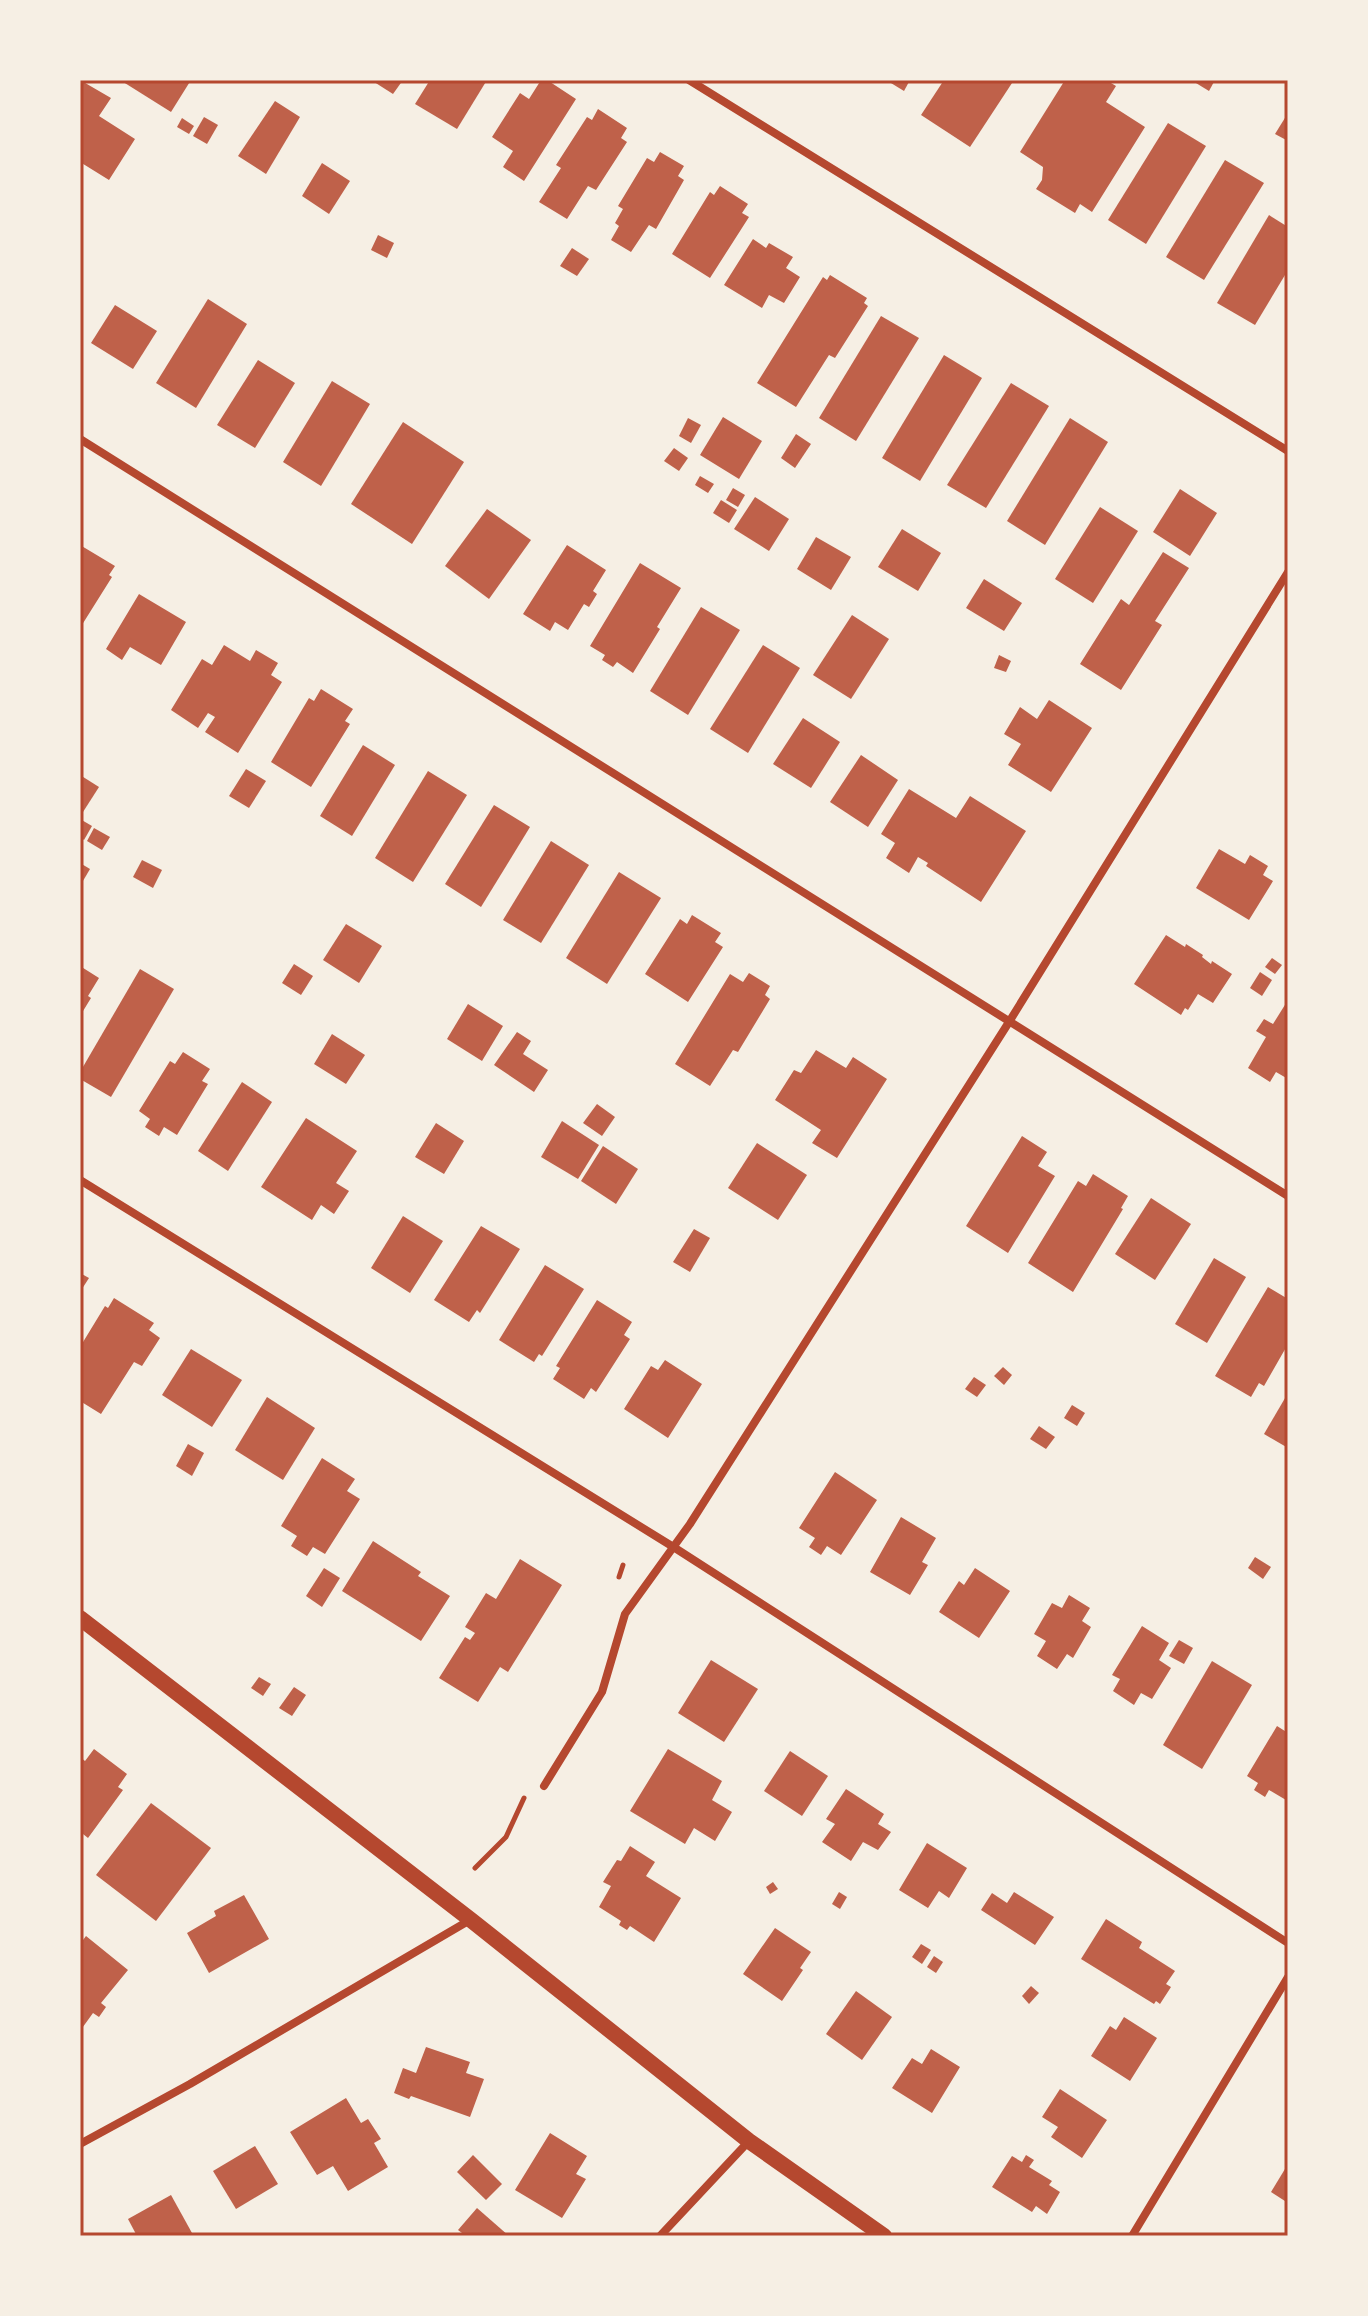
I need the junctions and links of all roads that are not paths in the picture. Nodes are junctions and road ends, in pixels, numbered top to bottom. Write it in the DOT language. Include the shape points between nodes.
graph roads {
  1 [pos="689,80"];
  2 [pos="80,439"];
  3 [pos="1288,451"];
  4 [pos="1288,572"];
  5 [pos="1009,1022"];
  6 [pos="80,1180"];
  7 [pos="1288,1196"];
  8 [pos="675,1548"];
  9 [pos="80,1618"];
  10 [pos="544,1786"];
  11 [pos="471,1920"];
  12 [pos="1288,1943"];
  13 [pos="1288,1977"];
  14 [pos="749,2141"];
  15 [pos="80,2144"];
  16 [pos="660,2236"];
  17 [pos="884,2236"];
  18 [pos="1132,2236"];
  1 -- 3 [label="street"];
  2 -- 5 [label="street"];
  4 -- 5 [label="street"];
  5 -- 7 [label="street"];
  5 -- 8 [label="street"];
  6 -- 8 [label="street"];
  8 -- 10 [label="street" via="625,1614 602,1692"];
  8 -- 12 [label="street"];
  9 -- 11 [label="main road"];
  11 -- 14 [label="main road"];
  11 -- 15 [label="street"];
  13 -- 18 [label="street"];
  14 -- 16 [label="street"];
  14 -- 17 [label="main road"];
}
